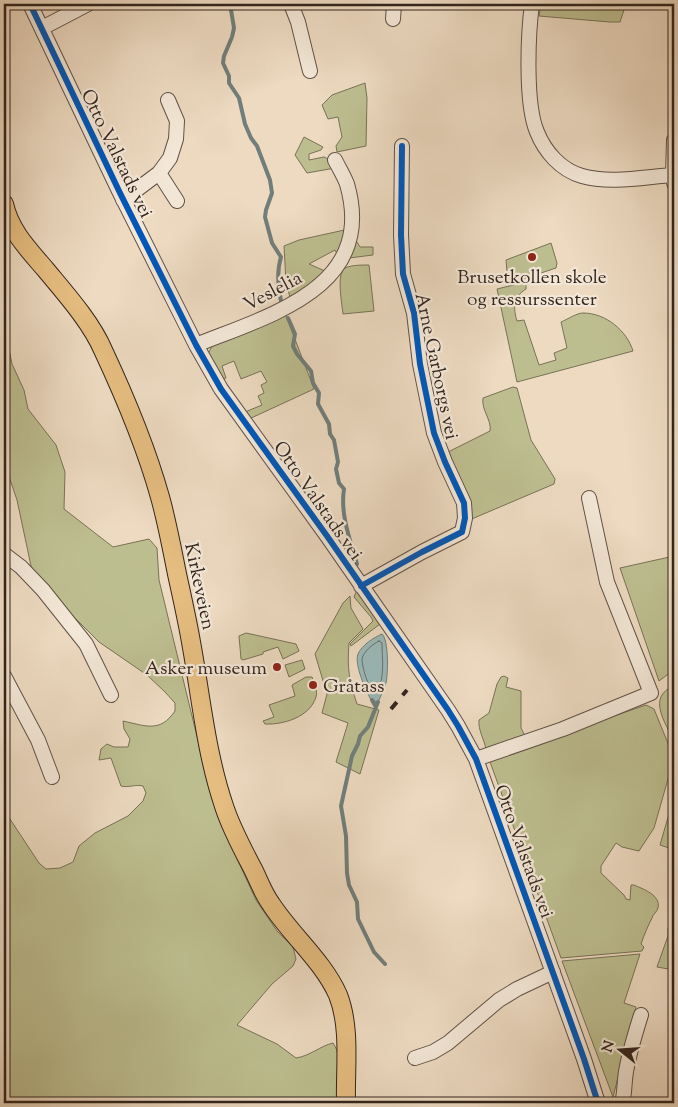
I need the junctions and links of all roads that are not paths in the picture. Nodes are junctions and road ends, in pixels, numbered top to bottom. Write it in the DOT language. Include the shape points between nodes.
graph roads {
  1 [pos="30,4"];
  2 [pos="88,4"];
  3 [pos="291,4"];
  4 [pos="394,4"];
  5 [pos="532,4"];
  6 [pos="393,19"];
  7 [pos="42,28"];
  8 [pos="310,71"];
  9 [pos="168,100"];
  10 [pos="674,140"];
  11 [pos="402,146"];
  12 [pos="335,160"];
  13 [pos="159,173"];
  14 [pos="673,179"];
  15 [pos="123,200"];
  16 [pos="177,202"];
  17 [pos="4,204"];
  18 [pos="196,345"];
  19 [pos="589,498"];
  20 [pos="4,554"];
  21 [pos="361,586"];
  22 [pos="4,676"];
  23 [pos="111,696"];
  24 [pos="476,759"];
  25 [pos="52,776"];
  26 [pos="553,972"];
  27 [pos="641,1016"];
  28 [pos="415,1058"];
  29 [pos="346,1103"];
  30 [pos="598,1103"];
  31 [pos="622,1103"];
  1 -- 7 [label="street, Otto Valstads vei"];
  2 -- 7 [label="street"];
  3 -- 8 [label="street"];
  4 -- 6 [label="street"];
  5 -- 14 [label="street" via="531,106 536,130 555,160 568,170 596,179"];
  7 -- 15 [label="street, Otto Valstads vei"];
  9 -- 13 [label="street, Otto Valstads vei" via="177,121 176,139 170,158"];
  10 -- 14 [label="street"];
  11 -- 21 [label="street, Arne Garborgs vei" via="403,274 414,313 434,433 464,503 465,518 462,532"];
  12 -- 18 [label="street, Veslelia" via="346,183 353,216 351,240 341,262 303,298"];
  13 -- 15 [label="street, Otto Valstads vei"];
  13 -- 16 [label="street, Otto Valstads vei"];
  15 -- 18 [label="street, Otto Valstads vei"];
  17 -- 29 [label="main road, Kirkeveien" via="19,239 86,321 99,342 139,435 163,509 220,792 235,833 270,904 329,979 338,997 346,1037"];
  18 -- 21 [label="street, Otto Valstads vei" via="221,388"];
  19 -- 24 [label="street" via="607,582 651,693 563,729"];
  20 -- 23 [label="street" via="43,590 86,644"];
  21 -- 24 [label="street, Otto Valstads vei" via="458,726"];
  22 -- 25 [label="street" via="38,740"];
  24 -- 26 [label="street, Otto Valstads vei"];
  26 -- 28 [label="street" via="505,996 448,1043"];
  26 -- 30 [label="street, Otto Valstads vei"];
  27 -- 31 [label="street" via="631,1048"];
}
